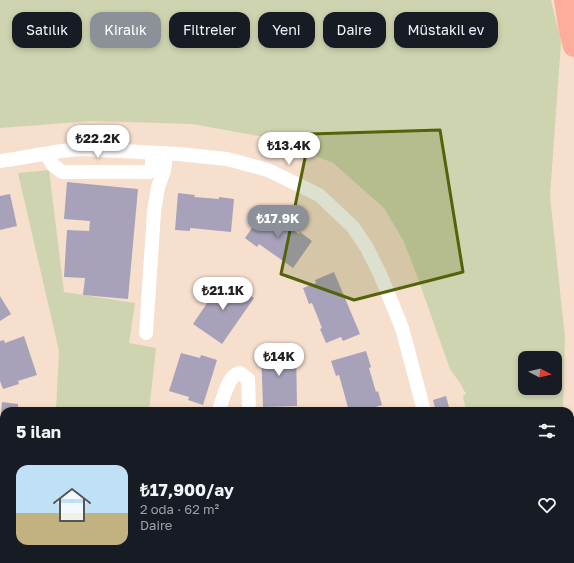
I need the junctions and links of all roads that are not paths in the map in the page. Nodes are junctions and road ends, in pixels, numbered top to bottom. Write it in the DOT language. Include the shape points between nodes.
graph roads {
  1 [pos="565,0"];
  2 [pos="574,46"];
  3 [pos="159,153"];
  4 [pos="46,154"];
  5 [pos="0,161"];
  6 [pos="146,333"];
  7 [pos="220,407"];
  8 [pos="249,407"];
  9 [pos="423,407"];
  1 -- 2 [label="main road"];
  3 -- 4 [label="street" via="83,149"];
  3 -- 4 [label="street" via="149,172 62,172 53,165"];
  3 -- 6 [label="street" via="164,171 158,187 154,212"];
  3 -- 9 [label="street" via="227,160 268,170 319,195 353,227 371,255 402,328"];
  4 -- 5 [label="street"];
  7 -- 8 [label="street" via="230,380 240,373 248,379"];
}
